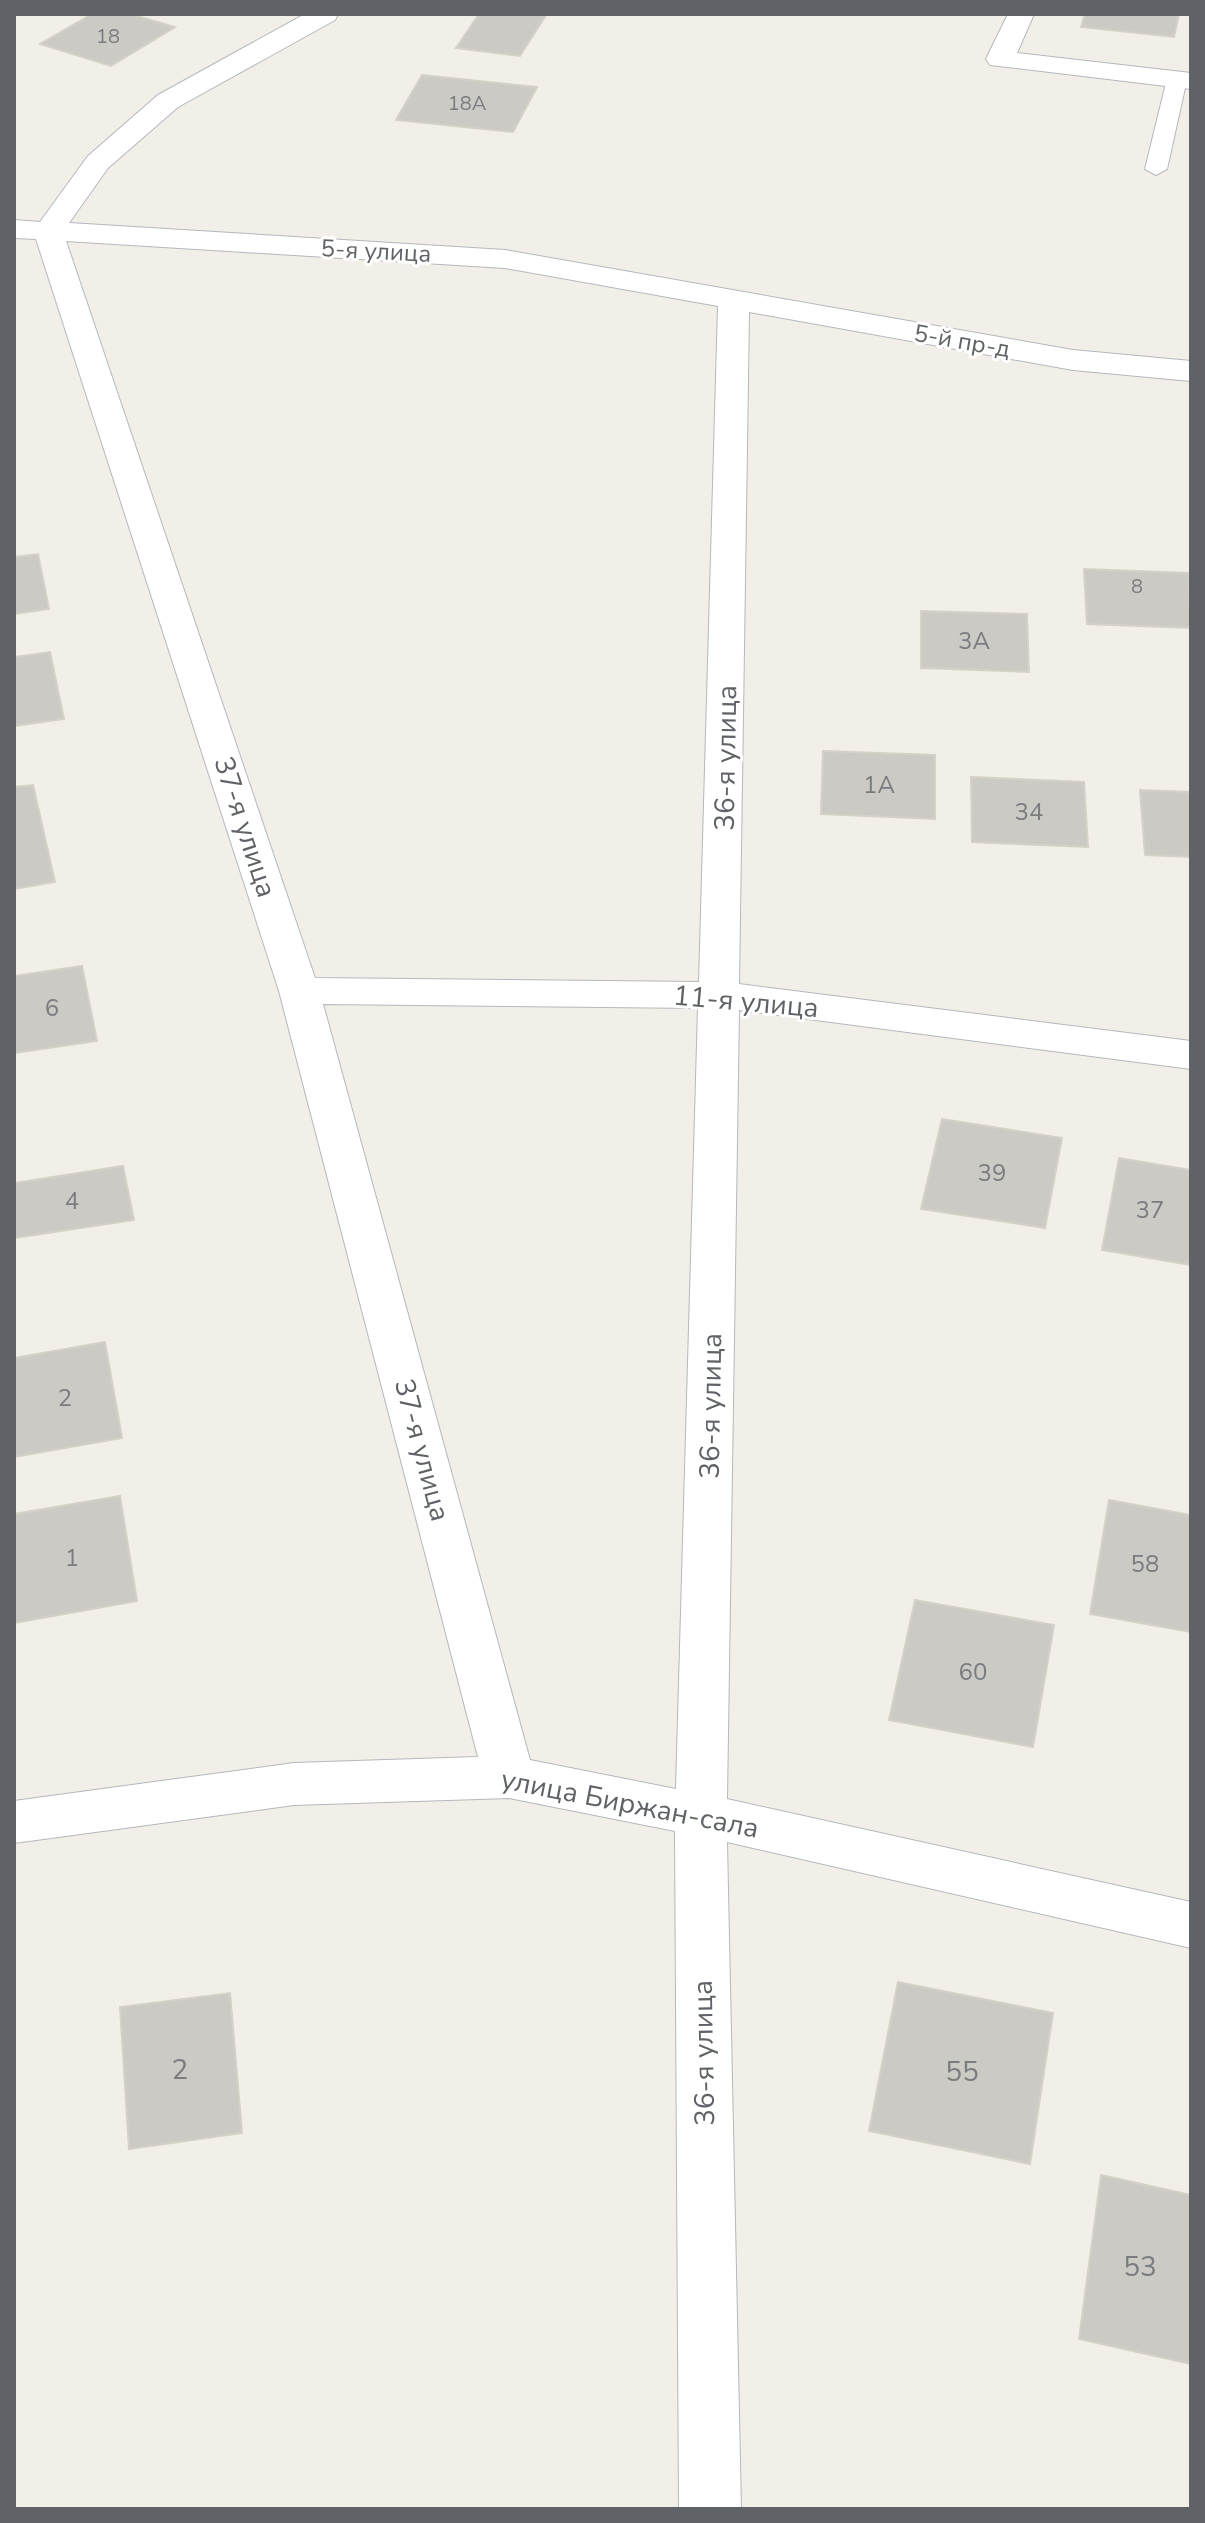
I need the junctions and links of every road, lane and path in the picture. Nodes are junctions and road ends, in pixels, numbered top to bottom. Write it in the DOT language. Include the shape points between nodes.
graph roads {
  1 [pos="325,14"];
  2 [pos="1021,14"];
  3 [pos="1184,80"];
  4 [pos="1156,169"];
  5 [pos="31,230"];
  6 [pos="734,302"];
  7 [pos="1191,371"];
  8 [pos="299,991"];
  9 [pos="721,995"];
  10 [pos="1191,1055"];
  11 [pos="509,1777"];
  12 [pos="701,1815"];
  13 [pos="14,1822"];
  14 [pos="1191,1925"];
  15 [pos="710,2509"];
  1 -- 5 [label="street" via="168,101"];
  2 -- 3 [label="street" via="1000,59"];
  3 -- 4 [label="lane"];
  5 -- 6 [label="street, 5-я улица" via="505,259"];
  5 -- 8 [label="street, 37-я улица"];
  6 -- 7 [label="street, 5-й пр-д" via="1073,360"];
  6 -- 9 [label="street, 36-я улица"];
  8 -- 9 [label="street, 11-я улица"];
  8 -- 11 [label="street, 37-я улица"];
  9 -- 10 [label="street, 11-я улица"];
  9 -- 12 [label="street, 36-я улица"];
  11 -- 12 [label="street, улица Биржан-сала"];
  11 -- 13 [label="street, улица Биржан-сала" via="294,1784"];
  12 -- 14 [label="street, улица Биржан-сала"];
  12 -- 15 [label="street, 36-я улица"];
}
